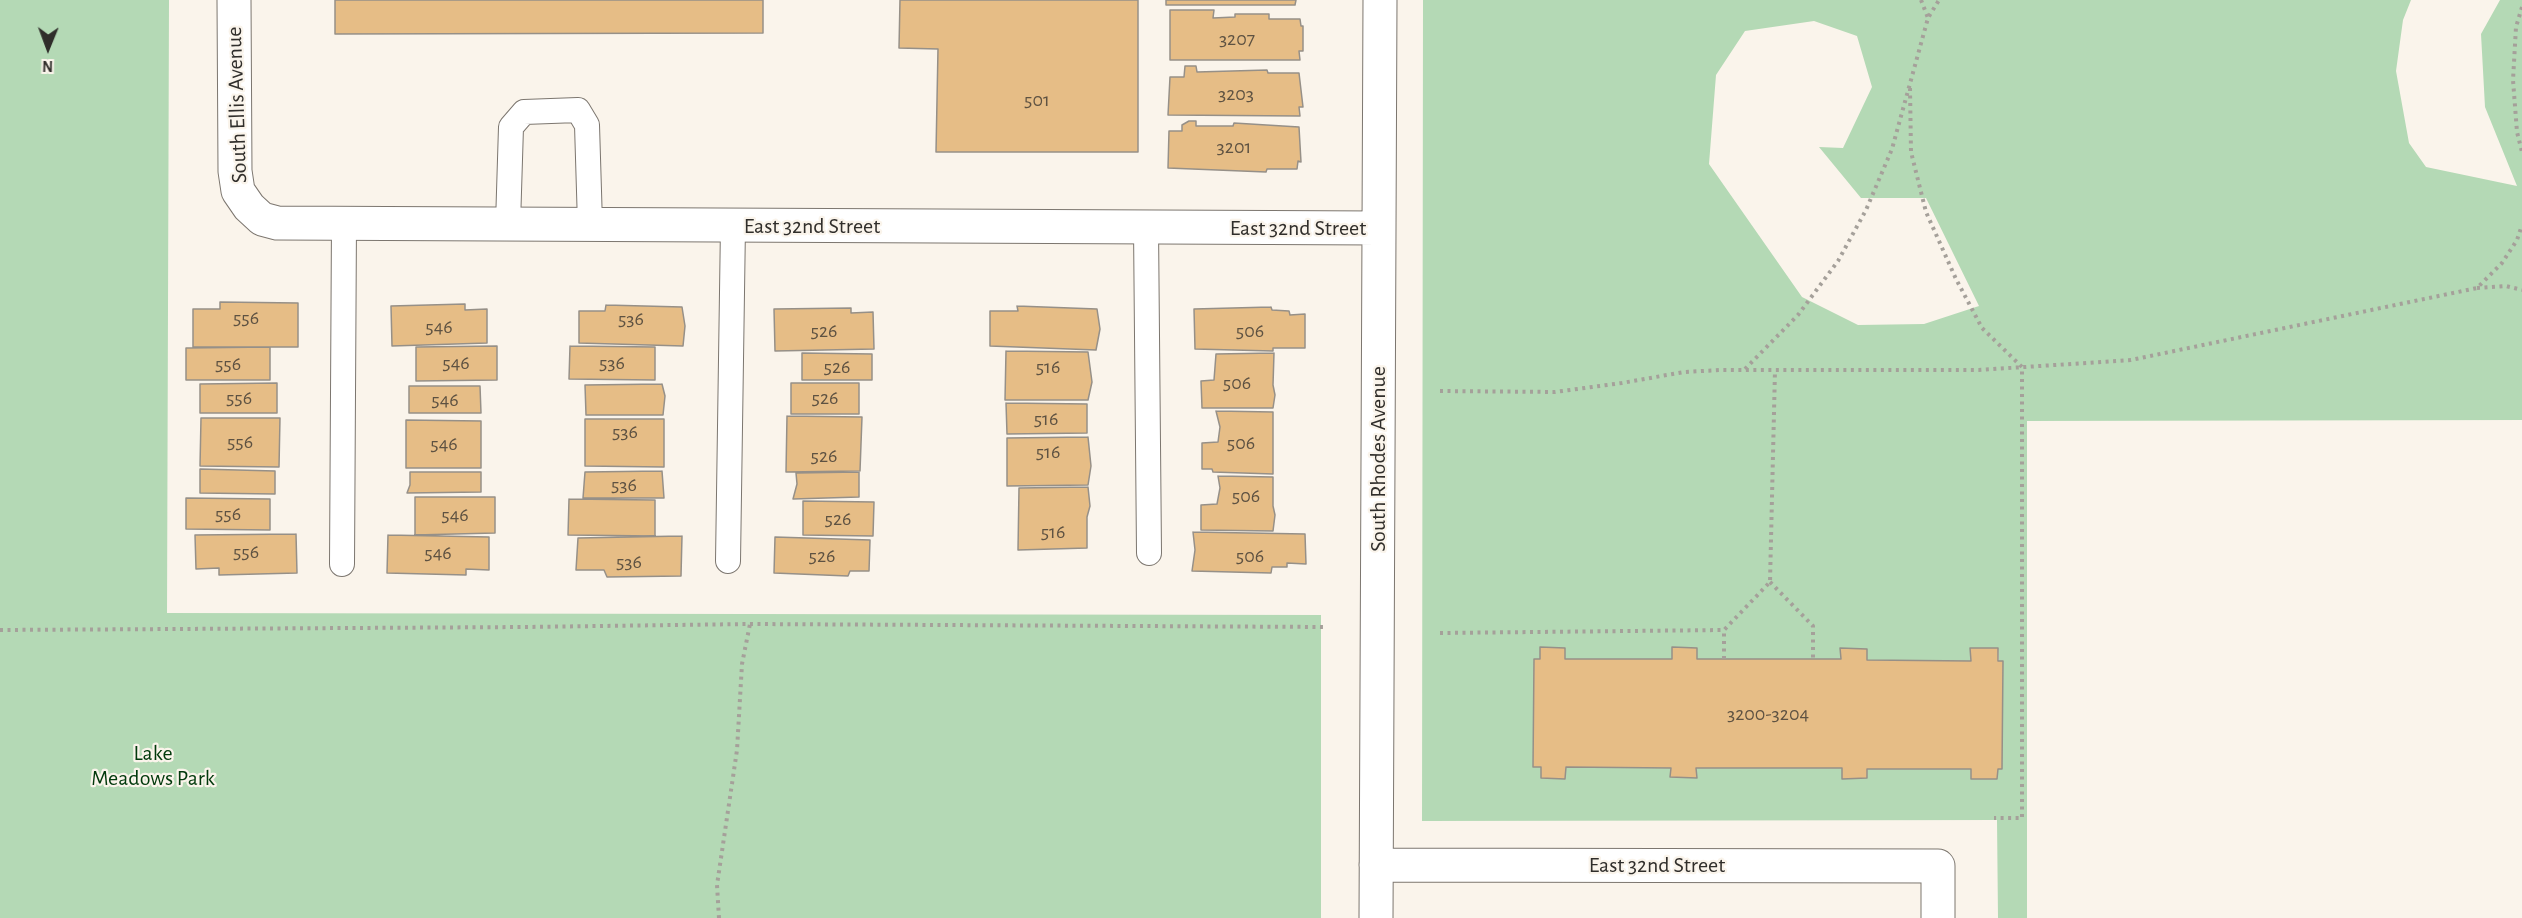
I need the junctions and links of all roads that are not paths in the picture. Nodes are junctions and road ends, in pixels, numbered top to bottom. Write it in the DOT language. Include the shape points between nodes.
graph roads {
  1 [pos="234,0"];
  2 [pos="1380,0"];
  3 [pos="249,207"];
  4 [pos="344,223"];
  5 [pos="508,224"];
  6 [pos="590,224"];
  7 [pos="733,225"];
  8 [pos="1146,227"];
  9 [pos="1379,228"];
  10 [pos="1149,553"];
  11 [pos="728,561"];
  12 [pos="342,564"];
  13 [pos="1376,865"];
  14 [pos="1376,918"];
  15 [pos="1938,918"];
  1 -- 3 [label="street, South Ellis Avenue" via="235,171 238,191"];
  2 -- 9 [label="street, South Rhodes Avenue"];
  3 -- 4 [label="street, East 32nd Street" via="262,219 277,223"];
  4 -- 5 [label="street, East 32nd Street"];
  4 -- 12 [label="lane"];
  5 -- 6 [label="street, East 32nd Street"];
  5 -- 6 [label="lane" via="510,128 524,112 578,110 587,125"];
  6 -- 7 [label="street, East 32nd Street"];
  7 -- 8 [label="street, East 32nd Street"];
  7 -- 11 [label="lane"];
  8 -- 9 [label="street, East 32nd Street"];
  8 -- 10 [label="lane"];
  9 -- 13 [label="street, South Rhodes Avenue"];
  13 -- 14 [label="street, South Rhodes Avenue"];
  13 -- 15 [label="street, East 32nd Street" via="1938,866"];
}
